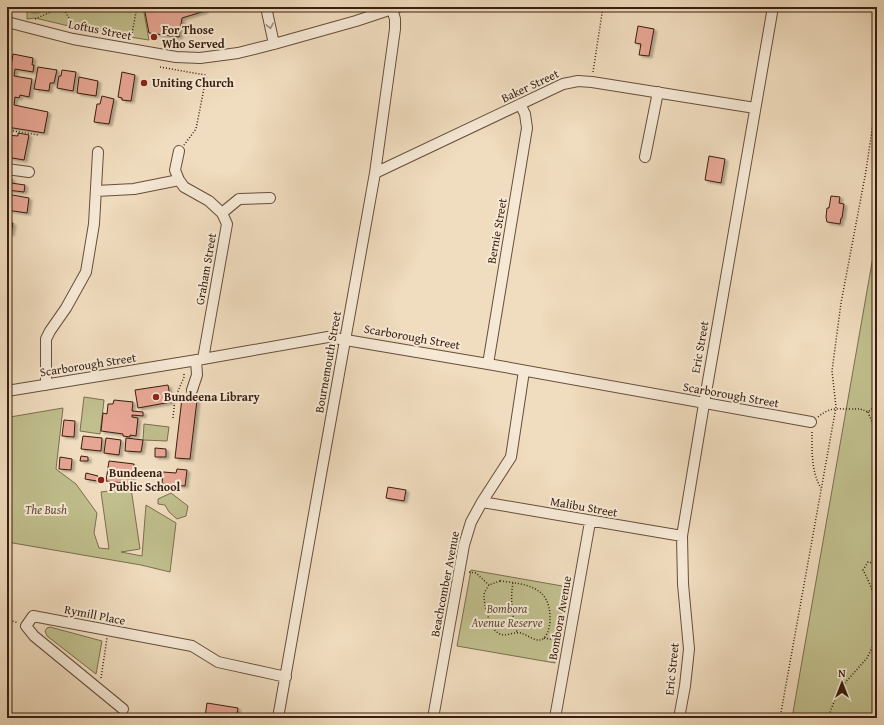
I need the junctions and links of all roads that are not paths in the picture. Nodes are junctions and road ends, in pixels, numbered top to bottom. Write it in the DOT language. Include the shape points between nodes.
graph roads {
  1 [pos="266,7"];
  2 [pos="773,7"];
  3 [pos="395,8"];
  4 [pos="7,22"];
  5 [pos="274,44"];
  6 [pos="658,92"];
  7 [pos="520,104"];
  8 [pos="755,108"];
  9 [pos="179,151"];
  10 [pos="98,152"];
  11 [pos="645,157"];
  12 [pos="7,169"];
  13 [pos="30,172"];
  14 [pos="375,173"];
  15 [pos="179,180"];
  16 [pos="96,191"];
  17 [pos="270,198"];
  18 [pos="222,213"];
  19 [pos="345,339"];
  20 [pos="200,360"];
  21 [pos="488,364"];
  22 [pos="524,371"];
  23 [pos="46,385"];
  24 [pos="192,390"];
  25 [pos="7,391"];
  26 [pos="704,404"];
  27 [pos="811,422"];
  28 [pos="482,502"];
  29 [pos="590,522"];
  30 [pos="682,536"];
  31 [pos="286,677"];
  32 [pos="123,709"];
  33 [pos="278,718"];
  34 [pos="433,718"];
  35 [pos="555,718"];
  36 [pos="679,718"];
  1 -- 5 [label="street, one-way"];
  2 -- 8 [label="street, Eric Street"];
  3 -- 5 [label="street, Loftus Street"];
  3 -- 14 [label="street, Bournemouth Street" via="395,29"];
  4 -- 5 [label="street, Loftus Street" via="73,38 185,58 214,57"];
  6 -- 7 [label="street, Baker Street" via="578,81 563,84"];
  6 -- 8 [label="street, Baker Street"];
  6 -- 11 [label="street"];
  7 -- 14 [label="street, Baker Street"];
  7 -- 21 [label="street, Bernie Street" via="527,128"];
  8 -- 26 [label="street, Eric Street"];
  9 -- 15 [label="street" via="175,170"];
  10 -- 16 [label="street"];
  12 -- 13 [label="street"];
  14 -- 19 [label="street, Bournemouth Street"];
  15 -- 16 [label="street" via="134,188"];
  15 -- 18 [label="street" via="184,187 210,201"];
  16 -- 23 [label="street" via="94,224 86,272 46,339"];
  17 -- 18 [label="street" via="239,199"];
  18 -- 20 [label="street, Graham Street" via="227,224"];
  19 -- 20 [label="street, Scarborough Street" via="328,337"];
  19 -- 21 [label="street, Scarborough Street"];
  19 -- 31 [label="street, Bournemouth Street"];
  20 -- 23 [label="street, Scarborough Street"];
  20 -- 24 [label="street, Graham Street"];
  21 -- 22 [label="street, Scarborough Street"];
  22 -- 26 [label="street, Scarborough Street"];
  22 -- 28 [label="street, Beachcomber Avenue" via="511,457"];
  23 -- 25 [label="street, Scarborough Street"];
  26 -- 27 [label="street, Scarborough Street"];
  26 -- 30 [label="street, Eric Street"];
  28 -- 29 [label="street, Malibu Street"];
  28 -- 34 [label="street, Beachcomber Avenue" via="471,522 458,571"];
  29 -- 30 [label="street, Malibu Street"];
  29 -- 35 [label="street, Bombora Avenue"];
  30 -- 36 [label="street, Eric Street" via="689,649"];
  31 -- 32 [label="street, Rymill Place" via="218,662 192,646 33,616 26,626 34,636"];
  31 -- 33 [label="street, Bournemouth Street"];
}
